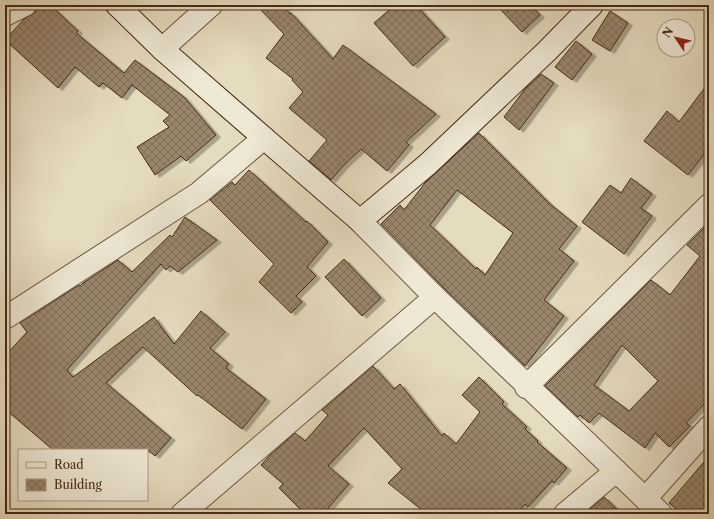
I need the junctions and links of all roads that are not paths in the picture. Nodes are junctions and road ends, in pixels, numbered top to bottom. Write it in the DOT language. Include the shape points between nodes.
graph roads {
  1 [pos="25,5"];
  2 [pos="118,5"];
  3 [pos="211,5"];
  4 [pos="592,5"];
  5 [pos="5,15"];
  6 [pos="162,49"];
  7 [pos="264,138"];
  8 [pos="709,205"];
  9 [pos="360,221"];
  10 [pos="434,297"];
  11 [pos="5,318"];
  12 [pos="526,387"];
  13 [pos="709,428"];
  14 [pos="616,471"];
  15 [pos="646,498"];
  16 [pos="182,514"];
  17 [pos="565,514"];
  18 [pos="661,514"];
  1 -- 5 [label="street"];
  2 -- 6 [label="street"];
  3 -- 6 [label="street"];
  4 -- 9 [label="street" via="434,158"];
  6 -- 7 [label="street"];
  7 -- 9 [label="street"];
  7 -- 11 [label="street" via="199,193"];
  8 -- 12 [label="street"];
  9 -- 10 [label="street"];
  10 -- 12 [label="street"];
  10 -- 16 [label="street"];
  12 -- 14 [label="street"];
  13 -- 15 [label="street"];
  14 -- 15 [label="street"];
  14 -- 17 [label="street"];
  15 -- 18 [label="street"];
}
